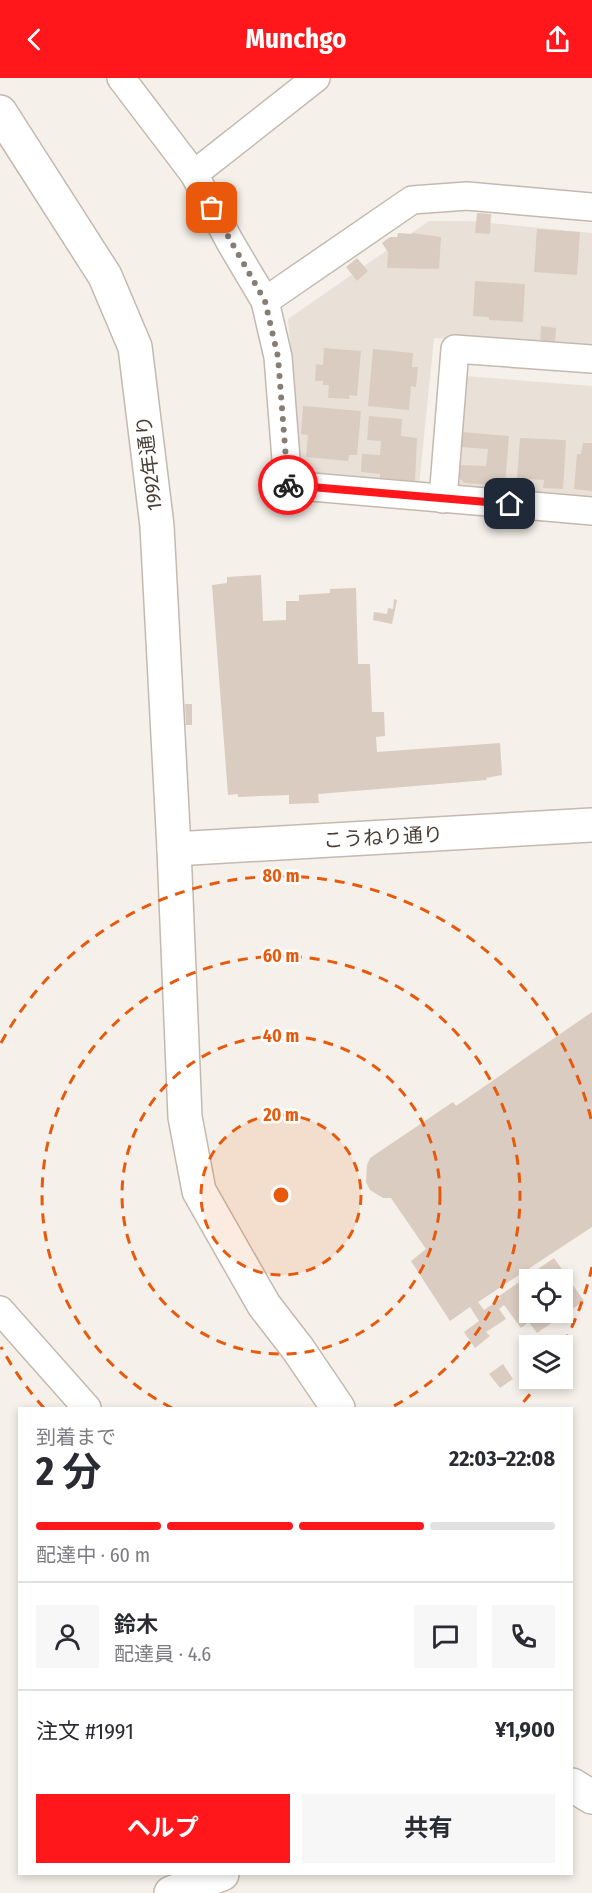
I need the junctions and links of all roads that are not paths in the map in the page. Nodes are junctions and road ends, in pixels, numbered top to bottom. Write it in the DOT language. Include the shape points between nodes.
graph roads {
  1 [pos="121,78"];
  2 [pos="316,78"];
  3 [pos="0,112"];
  4 [pos="194,174"];
  5 [pos="592,207"];
  6 [pos="265,301"];
  7 [pos="592,359"];
  8 [pos="443,499"];
  9 [pos="592,511"];
  10 [pos="592,825"];
  11 [pos="174,849"];
  12 [pos="0,1310"];
  13 [pos="86,1407"];
  14 [pos="337,1407"];
  15 [pos="573,1786"];
  16 [pos="592,1797"];
  17 [pos="219,1875"];
  18 [pos="171,1893"];
  1 -- 4 [label="street"];
  2 -- 4 [label="street"];
  3 -- 11 [label="street, 1992年通り" via="105,276 135,347 157,526"];
  4 -- 6 [label="street"];
  5 -- 6 [label="street" via="466,196 412,200"];
  6 -- 8 [label="street" via="278,357 288,485"];
  7 -- 8 [label="street" via="455,349"];
  8 -- 9 [label="street"];
  10 -- 11 [label="street, こうねり通り"];
  11 -- 14 [label="street, 1992年通り" via="185,1117 199,1191 264,1305"];
  12 -- 13 [label="street"];
  15 -- 16 [label="street"];
  17 -- 18 [label="street"];
}
